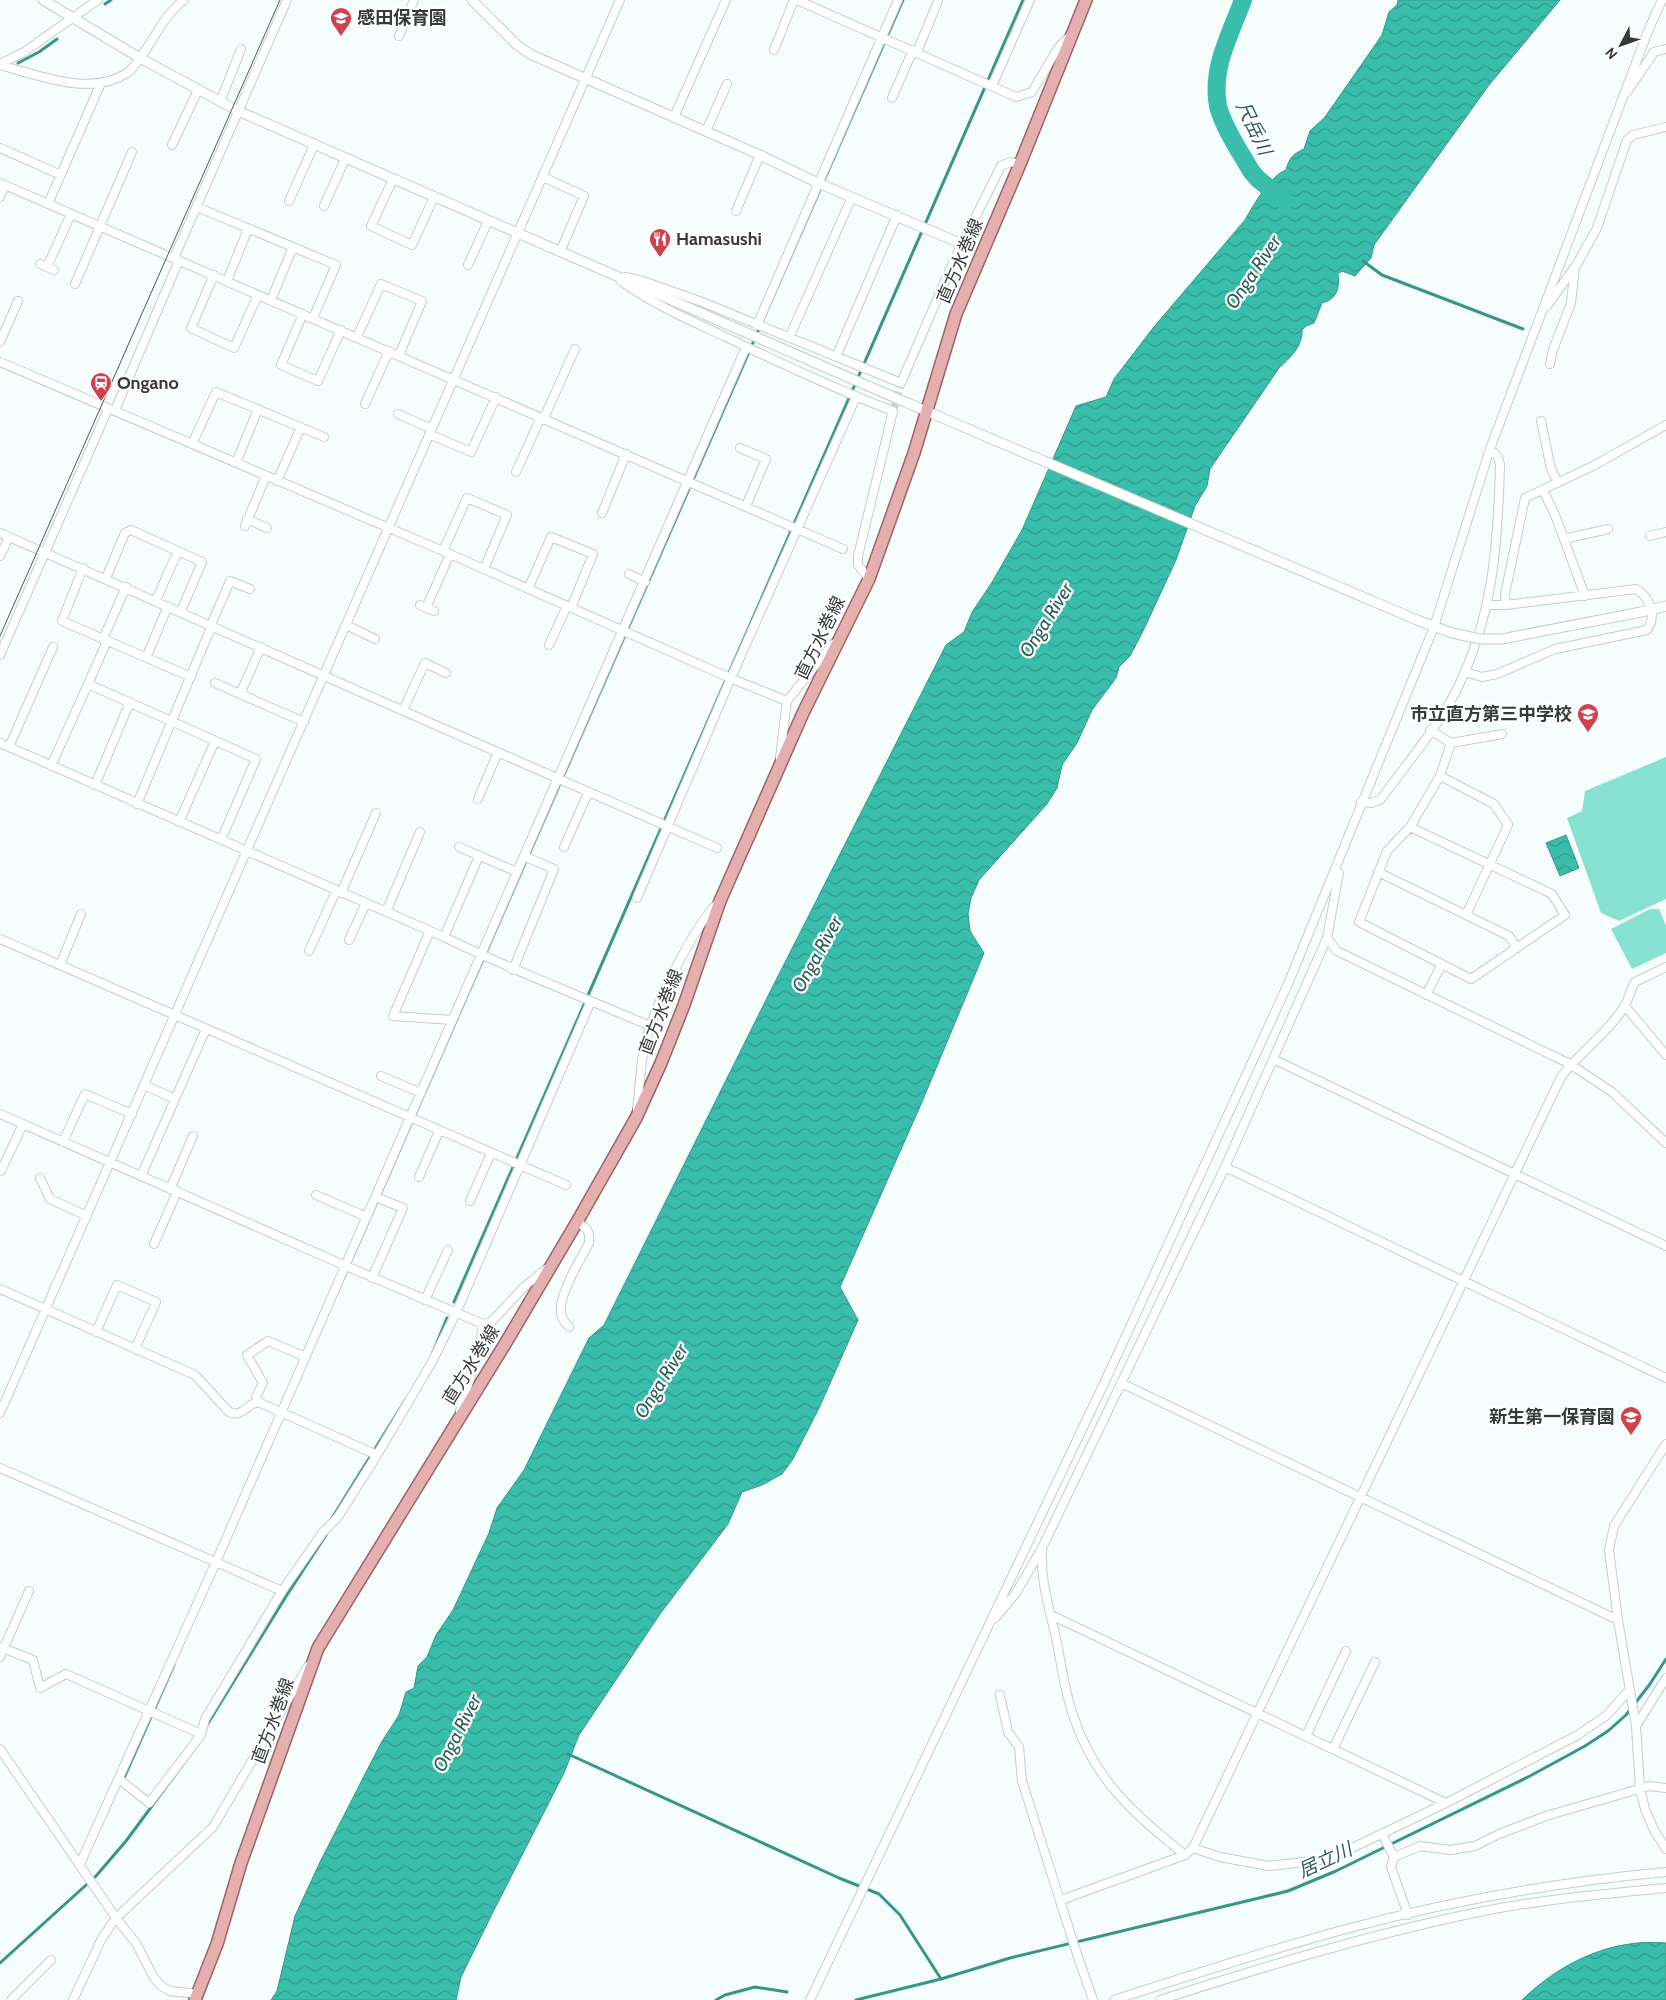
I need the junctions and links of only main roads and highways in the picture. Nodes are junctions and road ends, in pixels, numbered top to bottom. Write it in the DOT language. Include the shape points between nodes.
graph roads {
  1 [pos="1086,0"];
  2 [pos="196,1997"];
  1 -- 2 [label="main road, 直方水巻線" via="956,314 932,414 914,453 869,580 779,765 720,901 684,1005 636,1118 505,1344 318,1648"];
}
